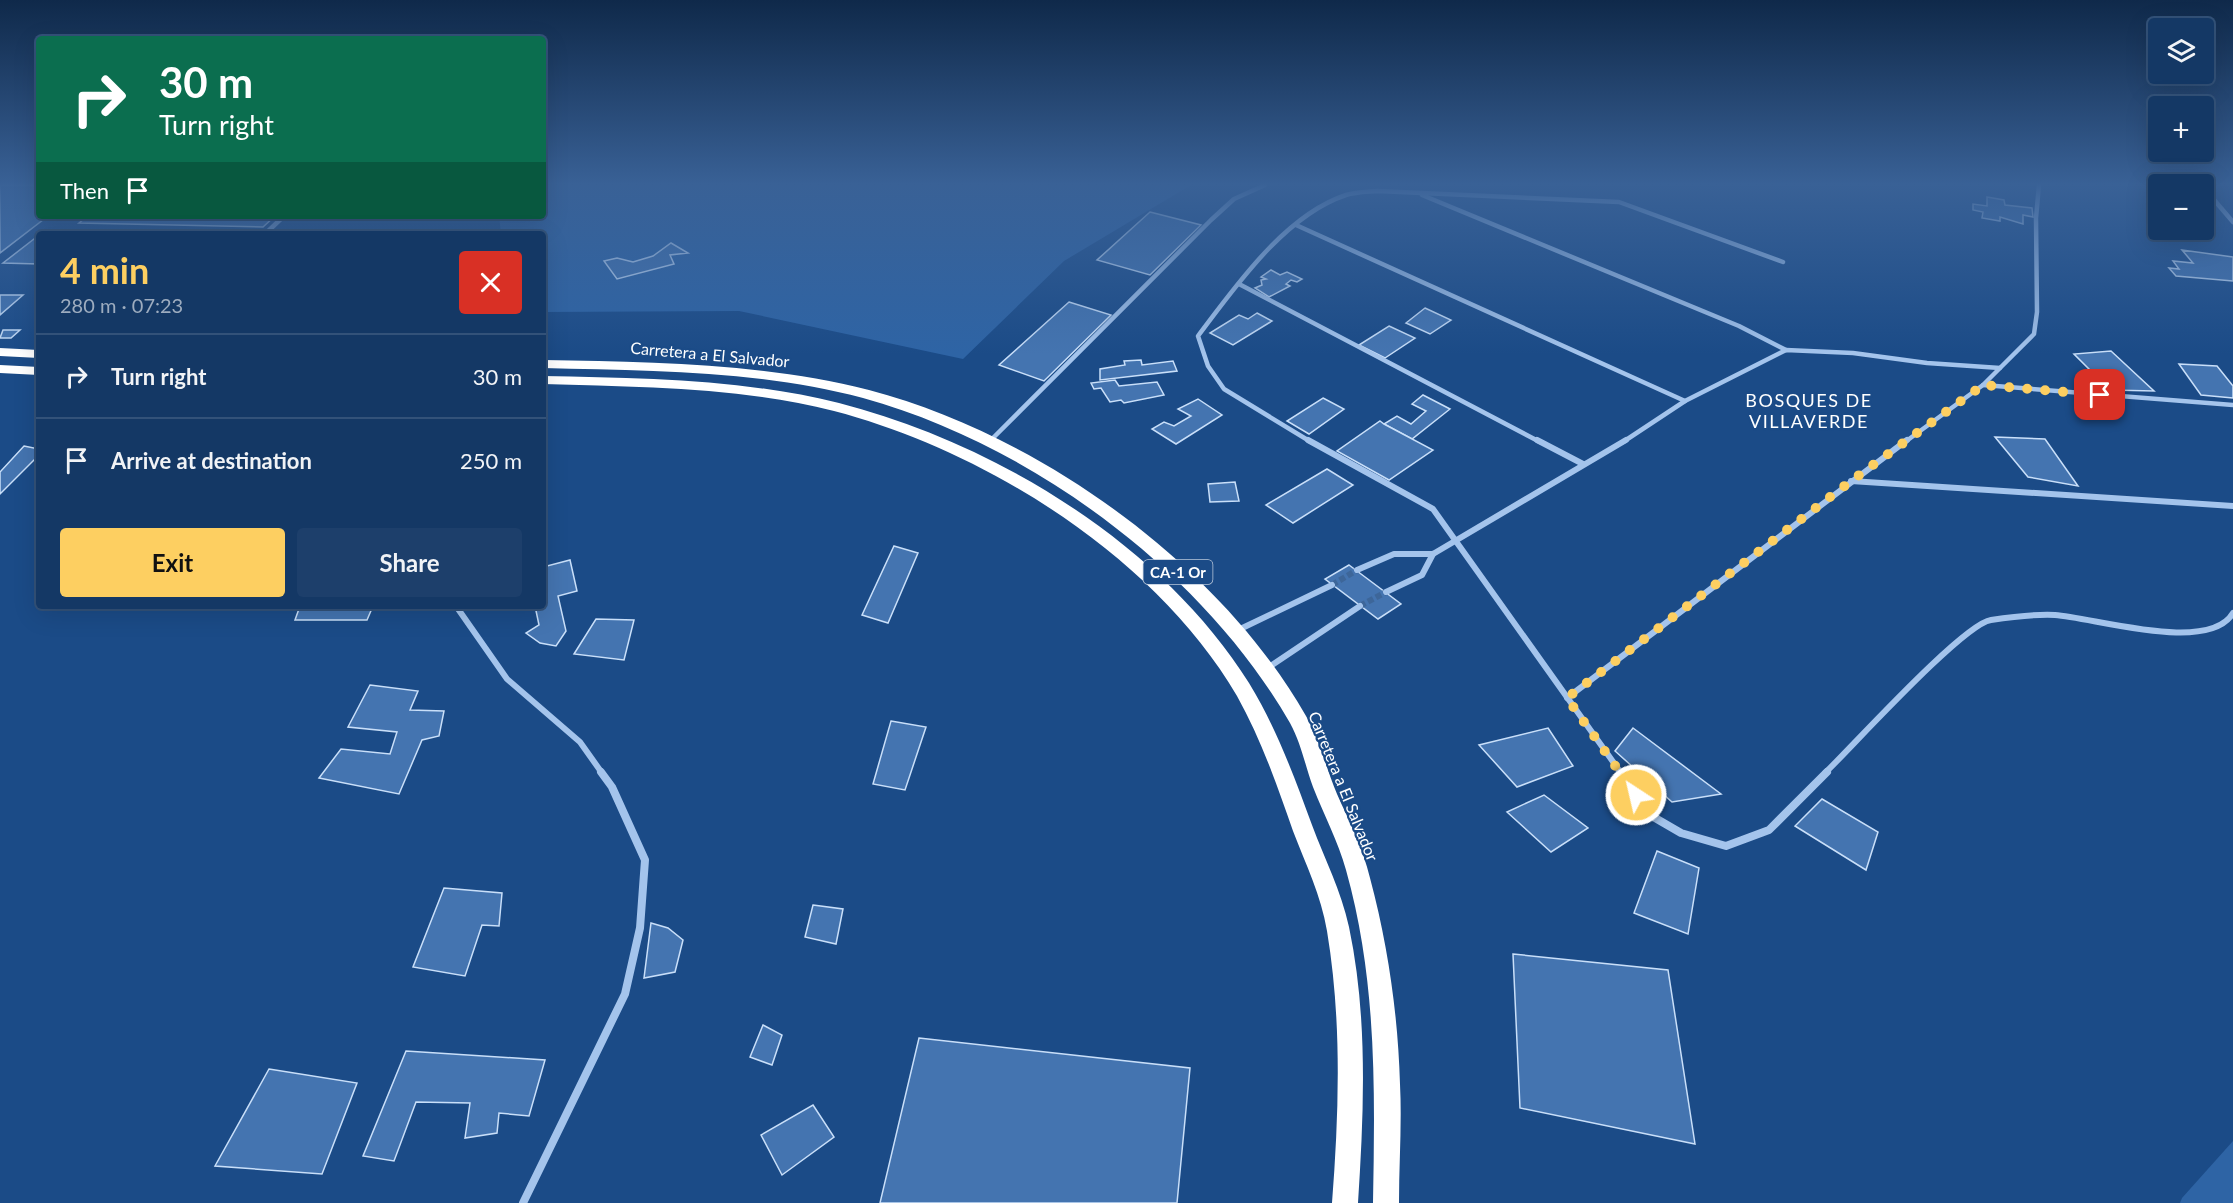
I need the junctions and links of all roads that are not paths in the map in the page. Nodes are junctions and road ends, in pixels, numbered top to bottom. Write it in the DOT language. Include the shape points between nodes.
graph roads {
  1 [pos="1190,241"];
  2 [pos="1280,241"];
  3 [pos="1332,241"];
  4 [pos="1534,241"];
  5 [pos="1726,241"];
  6 [pos="2036,241"];
  7 [pos="1783,262"];
  8 [pos="1239,284"];
  9 [pos="1786,350"];
  10 [pos="0,352"];
  11 [pos="36,354"];
  12 [pos="546,364"];
  13 [pos="2000,368"];
  14 [pos="0,369"];
  15 [pos="36,371"];
  16 [pos="546,380"];
  17 [pos="1983,385"];
  18 [pos="1685,401"];
  19 [pos="2233,405"];
  20 [pos="990,441"];
  21 [pos="1583,464"];
  22 [pos="1851,481"];
  23 [pos="2233,506"];
  24 [pos="1455,542"];
  25 [pos="1432,554"];
  26 [pos="1357,570"];
  27 [pos="1332,585"];
  28 [pos="1386,592"];
  29 [pos="1360,606"];
  30 [pos="458,609"];
  31 [pos="2233,613"];
  32 [pos="1234,632"];
  33 [pos="1266,670"];
  34 [pos="1567,698"];
  35 [pos="523,1203"];
  36 [pos="1345,1203"];
  37 [pos="1386,1203"];
  1 -- 20 [label="street"];
  2 -- 8 [label="street"];
  3 -- 18 [label="street"];
  4 -- 9 [label="street" via="1739,326"];
  5 -- 7 [label="street"];
  6 -- 13 [label="street" via="2034,334"];
  8 -- 21 [label="street"];
  8 -- 24 [label="street" via="1198,336 1208,366 1224,389 1268,418 1433,509 1447,522"];
  9 -- 13 [label="street"];
  9 -- 18 [label="street"];
  10 -- 11 [label="highway"];
  12 -- 20 [label="highway, Carretera a El Salvador / CA-1 Or" via="704,370 786,378 897,403"];
  13 -- 17 [label="street"];
  14 -- 15 [label="highway"];
  16 -- 36 [label="highway, Carretera a El Salvador / CA-1 Or" via="778,395 837,407 888,424 1013,477 1105,541 1166,597 1230,671 1262,724 1328,888 1344,969 1349,1040 1351,1126"];
  17 -- 19 [label="street"];
  17 -- 22 [label="street"];
  18 -- 21 [label="street"];
  20 -- 32 [label="highway, Carretera a El Salvador / CA-1 Or" via="1055,475 1125,526 1191,584"];
  21 -- 24 [label="street"];
  22 -- 23 [label="street"];
  22 -- 34 [label="street"];
  24 -- 25 [label="street"];
  24 -- 34 [label="street"];
  25 -- 26 [label="street" via="1394,554"];
  25 -- 28 [label="street" via="1422,574"];
  27 -- 32 [label="street"];
  29 -- 33 [label="street"];
  30 -- 35 [label="street" via="507,679 580,742 612,787 645,860 640,928 625,994"];
  31 -- 34 [label="street" via="2227,623 2203,632 2153,630 2054,615 1988,620 1953,644 1769,830 1726,846 1681,833 1650,815"];
  32 -- 33 [label="highway, Carretera a El Salvador / CA-1 Or"];
  33 -- 37 [label="highway, Carretera a El Salvador / CA-1 Or" via="1306,734 1359,876 1377,963 1384,1026 1388,1087"];
}
